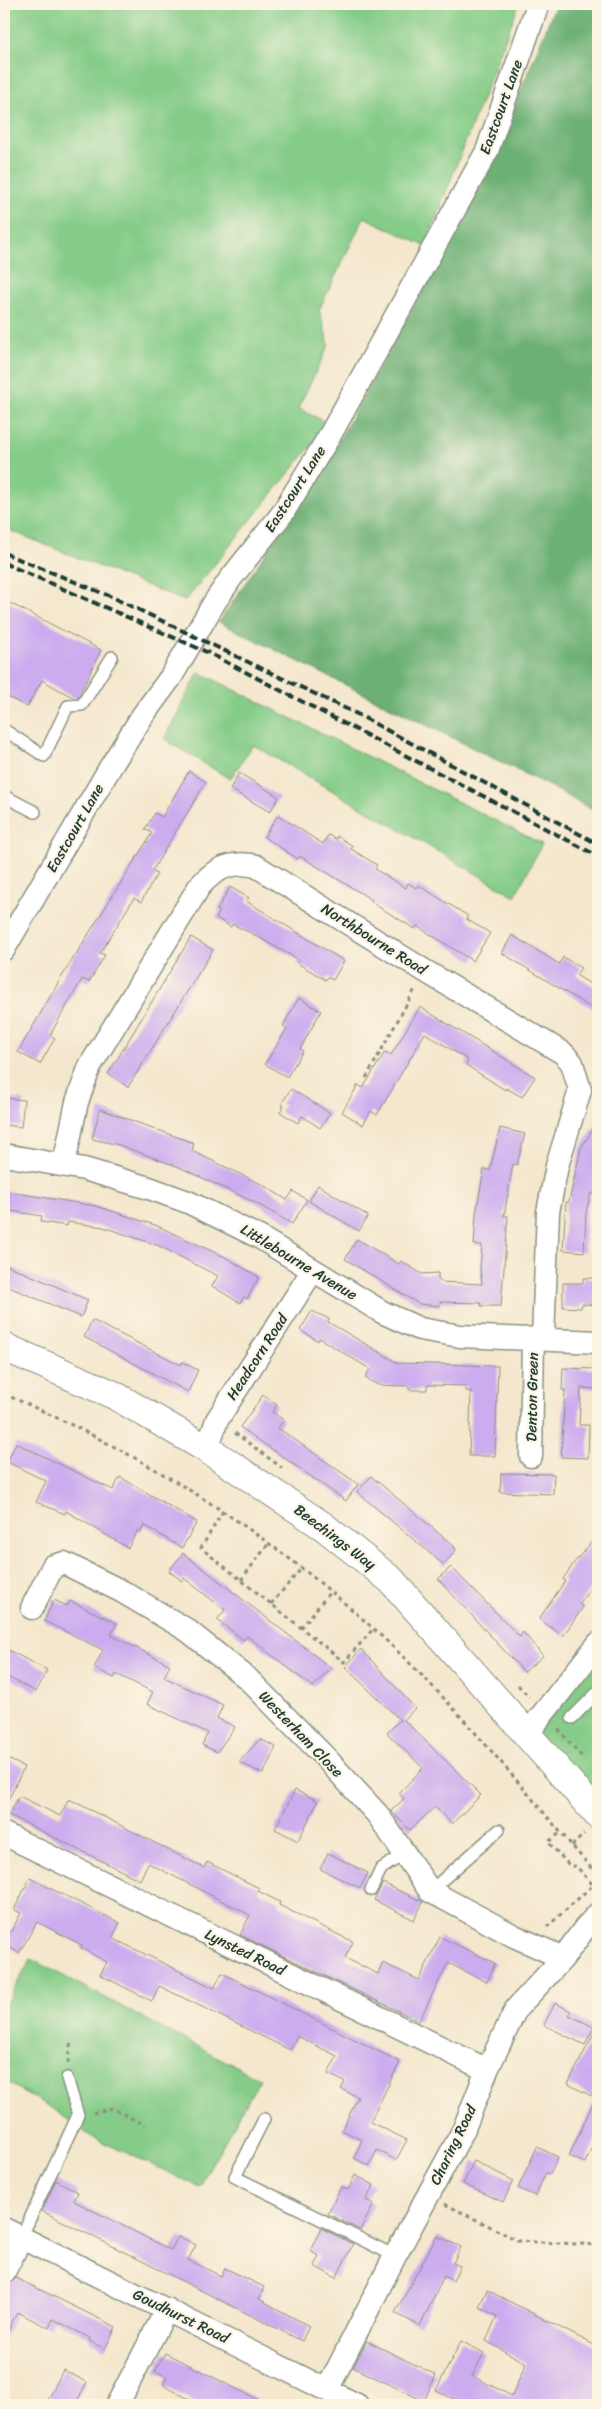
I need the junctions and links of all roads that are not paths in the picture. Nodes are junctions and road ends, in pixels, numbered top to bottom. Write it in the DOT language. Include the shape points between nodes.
graph roads {
  1 [pos="538,4"];
  2 [pos="112,657"];
  3 [pos="4,733"];
  4 [pos="4,796"];
  5 [pos="35,812"];
  6 [pos="4,949"];
  7 [pos="4,1155"];
  8 [pos="64,1164"];
  9 [pos="313,1270"];
  10 [pos="538,1338"];
  11 [pos="598,1342"];
  12 [pos="4,1347"];
  13 [pos="207,1448"];
  14 [pos="530,1456"];
  15 [pos="32,1608"];
  16 [pos="598,1644"];
  17 [pos="598,1692"];
  18 [pos="572,1718"];
  19 [pos="527,1734"];
  20 [pos="593,1822"];
  21 [pos="499,1830"];
  22 [pos="4,1834"];
  23 [pos="404,1854"];
  24 [pos="371,1890"];
  25 [pos="430,1891"];
  26 [pos="598,1914"];
  27 [pos="563,1958"];
  28 [pos="486,2070"];
  29 [pos="67,2078"];
  30 [pos="264,2118"];
  31 [pos="12,2233"];
  32 [pos="395,2256"];
  33 [pos="4,2272"];
  34 [pos="167,2309"];
  35 [pos="327,2390"];
  36 [pos="117,2405"];
  37 [pos="357,2405"];
  1 -- 6 [label="street, Eastcourt Lane" via="487,151 330,435 282,514 214,603 171,677 111,766"];
  2 -- 3 [label="lane" via="82,705 68,706 44,756"];
  4 -- 5 [label="lane"];
  7 -- 8 [label="street, Littlebourne Avenue"];
  8 -- 9 [label="street, Littlebourne Avenue" via="188,1202 260,1237"];
  8 -- 10 [label="street, Northbourne Road" via="77,1102 90,1066 199,887 219,868 236,864 260,868 569,1058 578,1077 579,1094 557,1166 548,1212"];
  9 -- 10 [label="street, Littlebourne Avenue" via="382,1312 420,1329 452,1335"];
  9 -- 13 [label="street, Headcorn Road" via="217,1420"];
  10 -- 11 [label="street, Littlebourne Avenue"];
  10 -- 14 [label="street, Denton Green"];
  12 -- 13 [label="street, Beechings Way" via="114,1395"];
  13 -- 19 [label="street, Beechings Way" via="323,1526 391,1580"];
  15 -- 23 [label="street, Westerham Close" via="52,1566 64,1563 123,1592 187,1630 247,1678 324,1756 378,1815"];
  16 -- 19 [label="street"];
  17 -- 18 [label="lane"];
  19 -- 20 [label="street, Beechings Way"];
  21 -- 25 [label="lane"];
  22 -- 28 [label="street, Lynsted Road"];
  23 -- 24 [label="lane" via="381,1868"];
  23 -- 25 [label="street, Westerham Close"];
  25 -- 27 [label="street, Westerham Close"];
  26 -- 27 [label="street, Charing Road"];
  27 -- 28 [label="street, Charing Road" via="516,2009"];
  28 -- 32 [label="street, Charing Road" via="463,2131"];
  29 -- 31 [label="lane" via="78,2115"];
  30 -- 32 [label="lane" via="235,2177"];
  31 -- 33 [label="street"];
  31 -- 34 [label="street, Goudhurst Road"];
  32 -- 35 [label="street, Charing Road"];
  34 -- 35 [label="street, Goudhurst Road"];
  34 -- 36 [label="street"];
  35 -- 37 [label="street, Goudhurst Road"];
}
